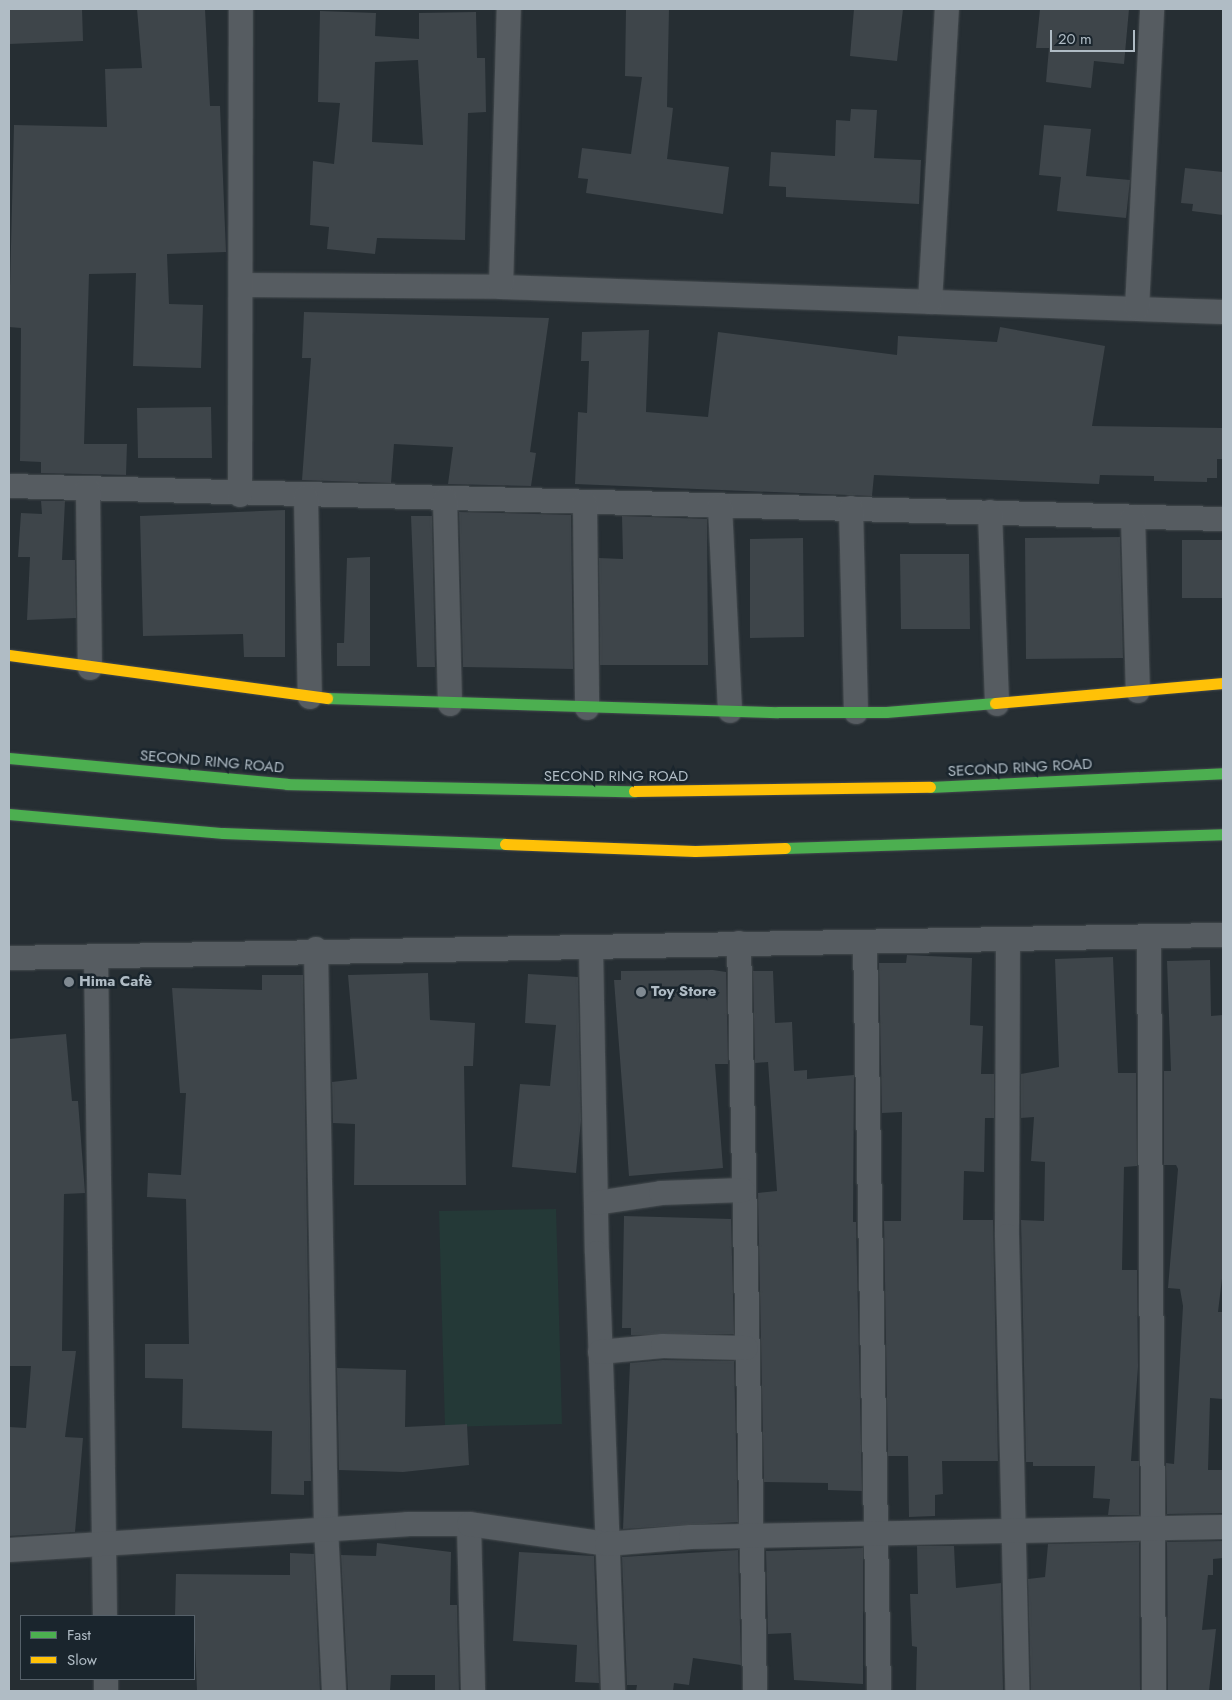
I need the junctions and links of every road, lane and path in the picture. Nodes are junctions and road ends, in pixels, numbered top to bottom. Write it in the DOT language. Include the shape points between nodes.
graph roads {
  1 [pos="241,9"];
  2 [pos="509,9"];
  3 [pos="947,9"];
  4 [pos="1152,9"];
  5 [pos="242,285"];
  6 [pos="501,287"];
  7 [pos="930,302"];
  8 [pos="1137,308"];
  9 [pos="1223,312"];
  10 [pos="9,486"];
  11 [pos="88,489"];
  12 [pos="240,495"];
  13 [pos="306,497"];
  14 [pos="445,499"];
  15 [pos="585,503"];
  16 [pos="720,506"];
  17 [pos="851,508"];
  18 [pos="990,512"];
  19 [pos="1133,517"];
  20 [pos="1223,520"];
  21 [pos="9,656"];
  22 [pos="90,668"];
  23 [pos="1223,683"];
  24 [pos="1138,692"];
  25 [pos="310,697"];
  26 [pos="450,704"];
  27 [pos="997,704"];
  28 [pos="587,708"];
  29 [pos="730,711"];
  30 [pos="856,712"];
  31 [pos="9,758"];
  32 [pos="1223,773"];
  33 [pos="9,814"];
  34 [pos="1223,834"];
  35 [pos="1223,935"];
  36 [pos="1149,936"];
  37 [pos="1008,939"];
  38 [pos="864,942"];
  39 [pos="739,943"];
  40 [pos="316,949"];
  41 [pos="591,949"];
  42 [pos="96,956"];
  43 [pos="9,958"];
  44 [pos="743,1190"];
  45 [pos="596,1203"];
  46 [pos="746,1348"];
  47 [pos="600,1352"];
  48 [pos="469,1524"];
  49 [pos="326,1527"];
  50 [pos="1223,1527"];
  51 [pos="1152,1528"];
  52 [pos="1014,1531"];
  53 [pos="876,1534"];
  54 [pos="750,1536"];
  55 [pos="607,1544"];
  56 [pos="104,1546"];
  57 [pos="9,1550"];
  58 [pos="105,1615"];
  59 [pos="334,1691"];
  60 [pos="473,1691"];
  61 [pos="613,1691"];
  62 [pos="755,1691"];
  63 [pos="879,1691"];
  64 [pos="1017,1691"];
  65 [pos="1154,1691"];
  1 -- 5 [label="street"];
  2 -- 6 [label="street"];
  3 -- 7 [label="street"];
  4 -- 8 [label="street"];
  5 -- 6 [label="street"];
  5 -- 12 [label="street"];
  6 -- 7 [label="street"];
  7 -- 8 [label="street"];
  8 -- 9 [label="street"];
  10 -- 11 [label="street"];
  11 -- 12 [label="street"];
  11 -- 22 [label="street"];
  12 -- 13 [label="street"];
  13 -- 14 [label="street"];
  13 -- 25 [label="street"];
  14 -- 15 [label="street"];
  14 -- 26 [label="street"];
  15 -- 16 [label="street"];
  15 -- 28 [label="street"];
  16 -- 17 [label="street"];
  16 -- 29 [label="street"];
  17 -- 18 [label="street"];
  17 -- 30 [label="street"];
  18 -- 19 [label="street"];
  18 -- 27 [label="street"];
  19 -- 20 [label="street"];
  19 -- 24 [label="street"];
  21 -- 22 [label="main road"];
  22 -- 25 [label="main road"];
  23 -- 24 [label="main road"];
  24 -- 27 [label="main road"];
  25 -- 26 [label="main road"];
  26 -- 28 [label="main road"];
  27 -- 30 [label="main road"];
  28 -- 29 [label="main road"];
  29 -- 30 [label="main road"];
  31 -- 32 [label="main road, SECOND RING ROAD" via="288,784 485,790 905,787"];
  33 -- 34 [label="main road" via="242,834 695,851"];
  35 -- 36 [label="street"];
  36 -- 37 [label="street"];
  36 -- 51 [label="street"];
  37 -- 38 [label="street"];
  37 -- 52 [label="street" via="1007,1236"];
  38 -- 39 [label="street"];
  38 -- 53 [label="street"];
  39 -- 41 [label="street"];
  39 -- 44 [label="street"];
  40 -- 41 [label="street"];
  40 -- 42 [label="street"];
  40 -- 49 [label="street"];
  41 -- 45 [label="street"];
  42 -- 43 [label="street"];
  42 -- 56 [label="street"];
  44 -- 45 [label="street" via="660,1193"];
  44 -- 46 [label="street"];
  45 -- 47 [label="street"];
  46 -- 47 [label="street" via="663,1346"];
  46 -- 54 [label="street"];
  47 -- 55 [label="street"];
  48 -- 49 [label="street"];
  48 -- 55 [label="street"];
  48 -- 60 [label="street"];
  49 -- 56 [label="street"];
  49 -- 59 [label="street"];
  50 -- 51 [label="street"];
  51 -- 52 [label="street"];
  51 -- 65 [label="street"];
  52 -- 53 [label="street"];
  52 -- 64 [label="street"];
  53 -- 54 [label="street"];
  53 -- 63 [label="street"];
  54 -- 55 [label="street"];
  54 -- 62 [label="street"];
  55 -- 61 [label="street"];
  56 -- 57 [label="street"];
  56 -- 58 [label="street"];
}
